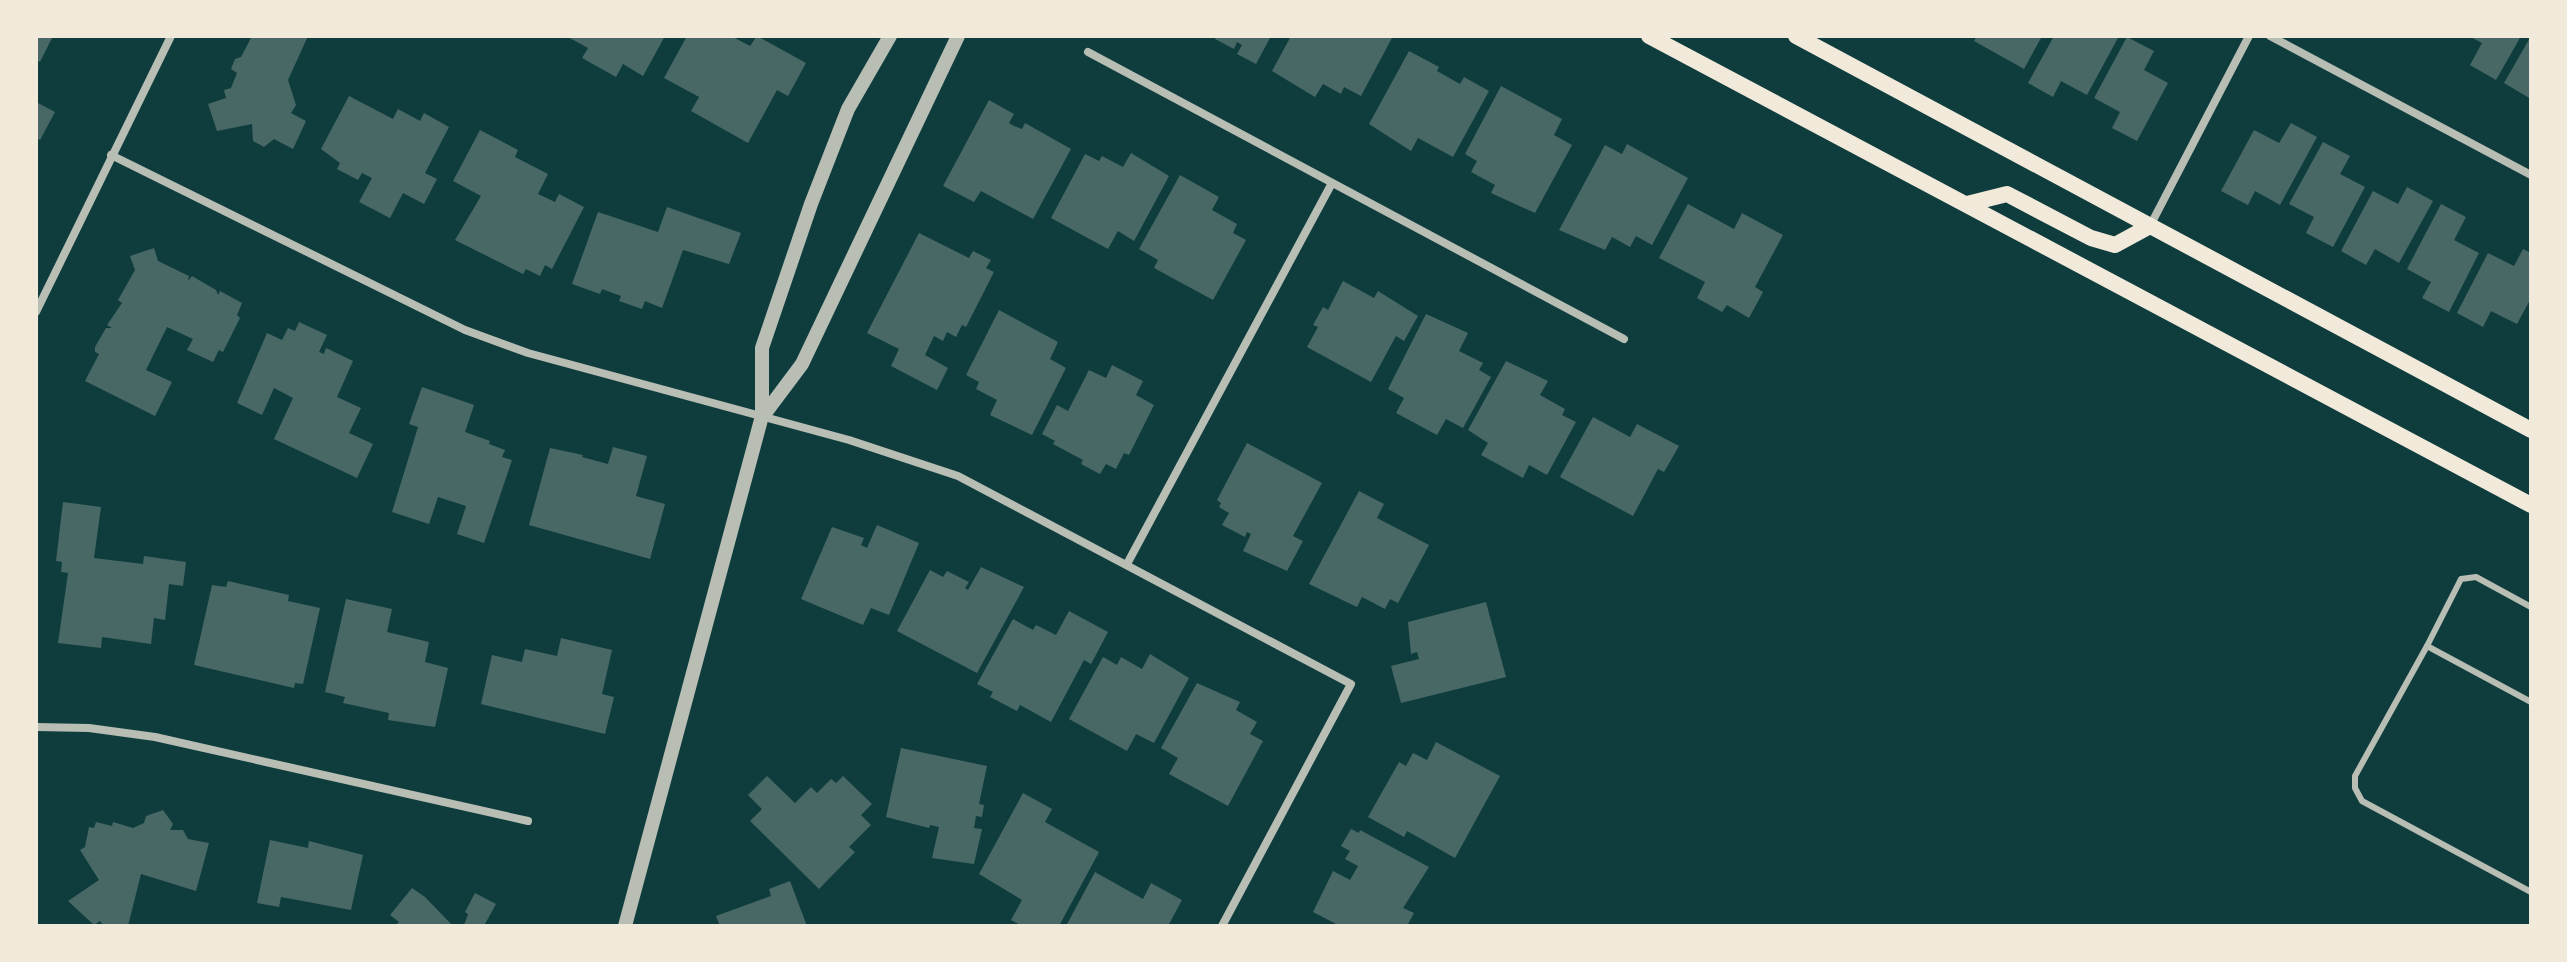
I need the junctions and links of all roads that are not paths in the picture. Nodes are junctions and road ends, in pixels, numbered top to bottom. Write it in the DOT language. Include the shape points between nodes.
graph roads {
  1 [pos="171,36"];
  2 [pos="890,36"];
  3 [pos="958,36"];
  4 [pos="1649,36"];
  5 [pos="1796,36"];
  6 [pos="2249,36"];
  7 [pos="2270,36"];
  8 [pos="1088,52"];
  9 [pos="111,155"];
  10 [pos="2531,175"];
  11 [pos="1332,183"];
  12 [pos="1967,204"];
  13 [pos="2150,226"];
  14 [pos="36,312"];
  15 [pos="1624,339"];
  16 [pos="762,416"];
  17 [pos="2531,430"];
  18 [pos="2531,505"];
  19 [pos="1127,564"];
  20 [pos="2531,607"];
  21 [pos="2427,646"];
  22 [pos="2531,702"];
  23 [pos="36,727"];
  24 [pos="528,821"];
  25 [pos="2531,892"];
  26 [pos="625,926"];
  27 [pos="1222,926"];
  1 -- 9 [label="street"];
  2 -- 16 [label="street" via="848,109 786,276 762,348"];
  3 -- 16 [label="street" via="802,364"];
  4 -- 12 [label="main road"];
  5 -- 13 [label="main road"];
  6 -- 13 [label="street"];
  7 -- 10 [label="street"];
  8 -- 11 [label="street"];
  9 -- 14 [label="street"];
  9 -- 16 [label="street" via="465,330 528,353"];
  11 -- 15 [label="street"];
  11 -- 19 [label="street"];
  12 -- 13 [label="main road" via="2007,194 2115,245"];
  12 -- 18 [label="main road"];
  13 -- 17 [label="main road"];
  16 -- 19 [label="street" via="958,476"];
  16 -- 26 [label="street"];
  19 -- 27 [label="street" via="1351,684"];
  20 -- 21 [label="lane" via="2476,577 2461,579"];
  21 -- 22 [label="lane"];
  21 -- 25 [label="lane" via="2355,776 2355,788 2362,801"];
  23 -- 24 [label="street" via="155,737"];
}
